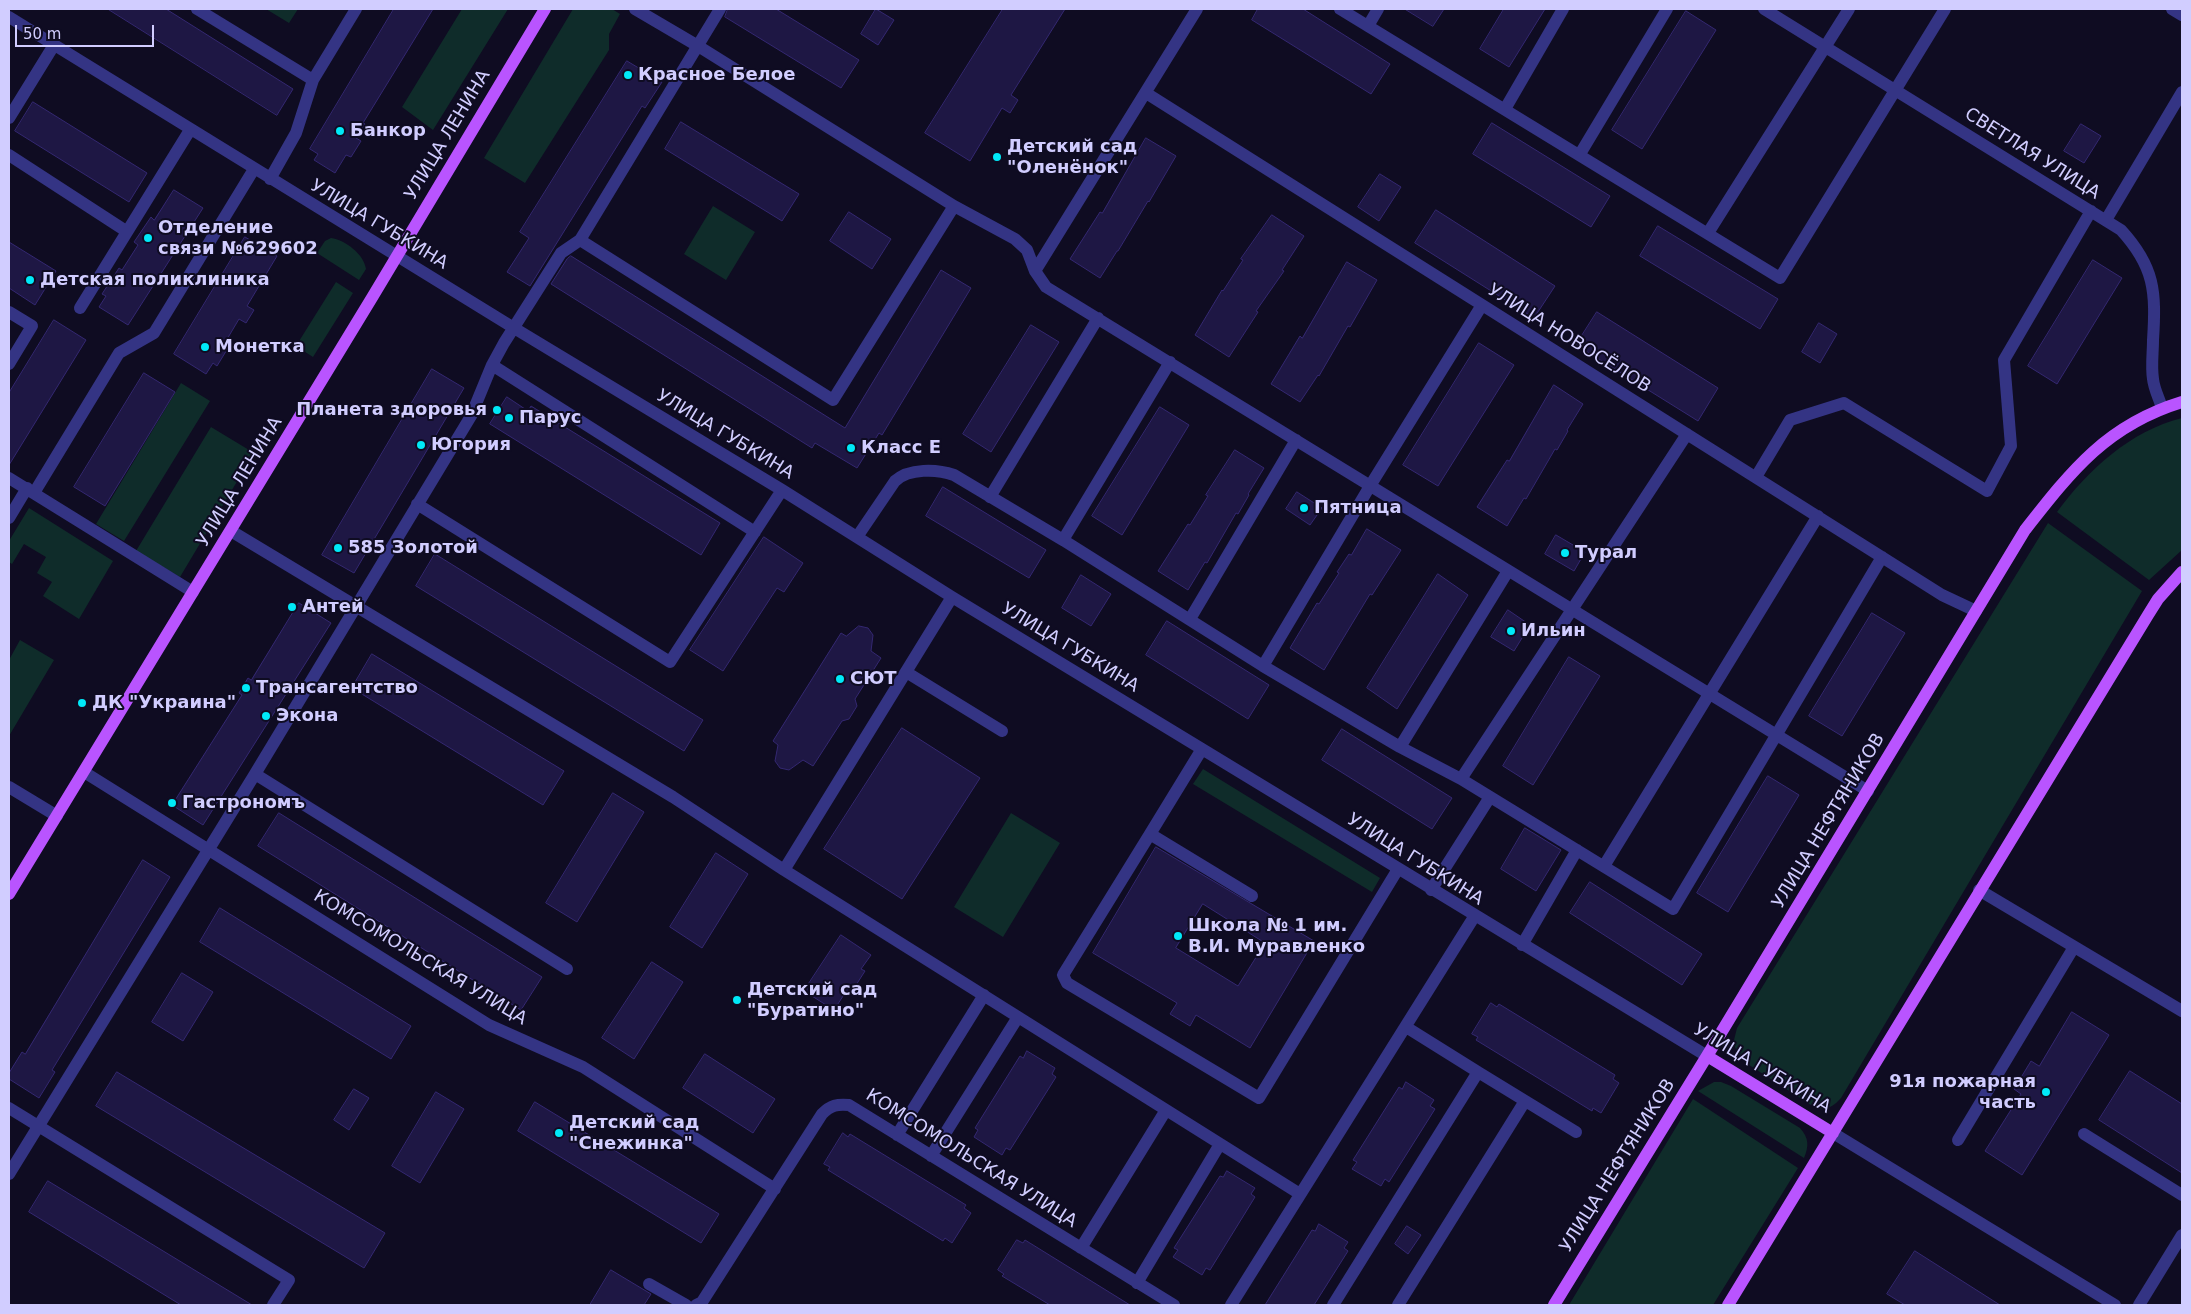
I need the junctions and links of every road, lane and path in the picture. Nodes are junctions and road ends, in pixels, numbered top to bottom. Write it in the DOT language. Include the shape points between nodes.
graph roads {
  1 [pos="197,9"];
  2 [pos="356,9"];
  3 [pos="545,9"];
  4 [pos="634,9"];
  5 [pos="720,9"];
  6 [pos="1340,9"];
  7 [pos="1378,9"];
  8 [pos="1562,9"];
  9 [pos="1667,9"];
  10 [pos="1764,9"];
  11 [pos="1849,9"];
  12 [pos="1945,9"];
  13 [pos="2172,9"];
  14 [pos="1194,10"];
  15 [pos="2182,15"];
  16 [pos="9,17"];
  17 [pos="1368,26"];
  18 [pos="54,45"];
  19 [pos="698,46"];
  20 [pos="1825,46"];
  21 [pos="312,80"];
  22 [pos="1896,90"];
  23 [pos="2182,92"];
  24 [pos="1146,93"];
  25 [pos="1505,109"];
  26 [pos="9,118"];
  27 [pos="190,130"];
  28 [pos="1580,154"];
  29 [pos="9,156"];
  30 [pos="254,169"];
  31 [pos="270,179"];
  32 [pos="954,206"];
  33 [pos="2091,211"];
  34 [pos="2106,220"];
  35 [pos="126,231"];
  36 [pos="1708,233"];
  37 [pos="580,240"];
  38 [pos="397,256"];
  39 [pos="1035,271"];
  40 [pos="1482,305"];
  41 [pos="80,308"];
  42 [pos="9,312"];
  43 [pos="1098,318"];
  44 [pos="514,328"];
  45 [pos="1170,362"];
  46 [pos="9,364"];
  47 [pos="492,365"];
  48 [pos="2182,402"];
  49 [pos="2162,408"];
  50 [pos="1687,434"];
  51 [pos="1296,440"];
  52 [pos="1756,477"];
  53 [pos="9,478"];
  54 [pos="1370,486"];
  55 [pos="782,490"];
  56 [pos="30,491"];
  57 [pos="990,497"];
  58 [pos="418,504"];
  59 [pos="1818,516"];
  60 [pos="9,518"];
  61 [pos="231,530"];
  62 [pos="755,532"];
  63 [pos="857,537"];
  64 [pos="1063,540"];
  65 [pos="1882,557"];
  66 [pos="1508,570"];
  67 [pos="2182,572"];
  68 [pos="193,592"];
  69 [pos="952,597"];
  70 [pos="357,606"];
  71 [pos="1572,610"];
  72 [pos="1976,611"];
  73 [pos="1190,619"];
  74 [pos="1263,666"];
  75 [pos="906,672"];
  76 [pos="1709,694"];
  77 [pos="1002,731"];
  78 [pos="1776,735"];
  79 [pos="1400,747"];
  80 [pos="1202,749"];
  81 [pos="84,772"];
  82 [pos="255,774"];
  83 [pos="1461,779"];
  84 [pos="9,787"];
  85 [pos="1868,791"];
  86 [pos="1490,797"];
  87 [pos="57,816"];
  88 [pos="1150,834"];
  89 [pos="209,848"];
  90 [pos="1577,850"];
  91 [pos="1604,866"];
  92 [pos="1398,869"];
  93 [pos="784,870"];
  94 [pos="1432,890"];
  95 [pos="1979,890"];
  96 [pos="9,894"];
  97 [pos="1252,896"];
  98 [pos="1474,917"];
  99 [pos="1522,945"];
  100 [pos="2074,947"];
  101 [pos="567,969"];
  102 [pos="984,995"];
  103 [pos="2182,1011"];
  104 [pos="1018,1017"];
  105 [pos="1406,1027"];
  106 [pos="1707,1056"];
  107 [pos="1478,1072"];
  108 [pos="1526,1101"];
  109 [pos="9,1108"];
  110 [pos="1166,1110"];
  111 [pos="38,1126"];
  112 [pos="1576,1132"];
  113 [pos="1833,1132"];
  114 [pos="2084,1134"];
  115 [pos="897,1135"];
  116 [pos="1958,1140"];
  117 [pos="1220,1144"];
  118 [pos="932,1156"];
  119 [pos="9,1174"];
  120 [pos="775,1189"];
  121 [pos="1300,1194"];
  122 [pos="2182,1195"];
  123 [pos="2182,1235"];
  124 [pos="1081,1248"];
  125 [pos="1137,1282"];
  126 [pos="649,1284"];
  127 [pos="273,1305"];
  128 [pos="686,1305"];
  129 [pos="696,1305"];
  130 [pos="1174,1305"];
  131 [pos="1231,1305"];
  132 [pos="1333,1305"];
  133 [pos="1398,1305"];
  134 [pos="1554,1305"];
  135 [pos="1728,1305"];
  136 [pos="2115,1305"];
  137 [pos="2139,1305"];
  1 -- 21 [label="street"];
  2 -- 21 [label="street"];
  3 -- 38 [label="main road, УЛИЦА ЛЕНИНА"];
  4 -- 19 [label="street"];
  5 -- 19 [label="street"];
  6 -- 17 [label="street"];
  7 -- 17 [label="street"];
  8 -- 25 [label="street"];
  9 -- 28 [label="street"];
  10 -- 20 [label="street, СВЕТЛАЯ УЛИЦА"];
  11 -- 20 [label="street"];
  12 -- 22 [label="street"];
  13 -- 15 [label="street"];
  14 -- 24 [label="street"];
  16 -- 18 [label="street, УЛИЦА ГУБКИНА"];
  17 -- 25 [label="street"];
  18 -- 26 [label="street"];
  18 -- 27 [label="street, УЛИЦА ГУБКИНА"];
  19 -- 32 [label="street"];
  19 -- 37 [label="street"];
  20 -- 22 [label="street, СВЕТЛАЯ УЛИЦА"];
  20 -- 36 [label="street"];
  21 -- 31 [label="street" via="296,133"];
  22 -- 33 [label="street, СВЕТЛАЯ УЛИЦА"];
  22 -- 36 [label="street" via="1780,278"];
  23 -- 34 [label="street"];
  24 -- 39 [label="street"];
  24 -- 40 [label="street, УЛИЦА НОВОСЁЛОВ"];
  25 -- 28 [label="street"];
  27 -- 30 [label="street, УЛИЦА ГУБКИНА"];
  27 -- 35 [label="street"];
  28 -- 36 [label="street"];
  29 -- 35 [label="street"];
  30 -- 31 [label="street, УЛИЦА ГУБКИНА"];
  30 -- 56 [label="street" via="154,333 119,353"];
  31 -- 38 [label="street, УЛИЦА ГУБКИНА"];
  32 -- 37 [label="street" via="833,400"];
  32 -- 39 [label="street" via="1015,239 1028,250"];
  33 -- 34 [label="street, СВЕТЛАЯ УЛИЦА"];
  33 -- 52 [label="street" via="2004,360 2011,446 1987,491 1844,403 1790,420"];
  34 -- 49 [label="street, СВЕТЛАЯ УЛИЦА" via="2121,230 2134,245 2145,262 2152,285 2155,303 2152,378"];
  35 -- 41 [label="street"];
  37 -- 44 [label="street" via="561,253"];
  38 -- 44 [label="street, УЛИЦА ГУБКИНА"];
  38 -- 61 [label="main road, УЛИЦА ЛЕНИНА"];
  39 -- 43 [label="street" via="1046,286"];
  40 -- 50 [label="street, УЛИЦА НОВОСЁЛОВ"];
  40 -- 54 [label="street"];
  42 -- 46 [label="street" via="32,326"];
  43 -- 45 [label="street"];
  43 -- 57 [label="street"];
  44 -- 47 [label="street"];
  44 -- 55 [label="street, УЛИЦА ГУБКИНА"];
  45 -- 51 [label="street"];
  45 -- 64 [label="street"];
  47 -- 58 [label="street" via="471,416"];
  47 -- 62 [label="street"];
  48 -- 49 [label="main road, УЛИЦА НЕФТЯНИКОВ"];
  49 -- 72 [label="main road, УЛИЦА НЕФТЯНИКОВ" via="2117,432 2066,478 2025,530"];
  50 -- 52 [label="street, УЛИЦА НОВОСЁЛОВ"];
  50 -- 71 [label="street"];
  51 -- 54 [label="street"];
  51 -- 73 [label="street"];
  52 -- 59 [label="street, УЛИЦА НОВОСЁЛОВ"];
  53 -- 56 [label="street"];
  54 -- 66 [label="street"];
  54 -- 74 [label="street"];
  55 -- 62 [label="street"];
  55 -- 63 [label="street, УЛИЦА ГУБКИНА"];
  56 -- 60 [label="street"];
  56 -- 68 [label="street"];
  57 -- 63 [label="street" via="941,470 906,474 895,481"];
  57 -- 64 [label="street"];
  58 -- 62 [label="street" via="670,662"];
  58 -- 70 [label="street"];
  59 -- 65 [label="street, УЛИЦА НОВОСЁЛОВ"];
  59 -- 76 [label="street"];
  61 -- 68 [label="main road, УЛИЦА ЛЕНИНА"];
  61 -- 70 [label="street"];
  63 -- 69 [label="street, УЛИЦА ГУБКИНА"];
  64 -- 73 [label="street"];
  65 -- 72 [label="street, УЛИЦА НОВОСЁЛОВ" via="1942,595"];
  65 -- 78 [label="street"];
  66 -- 71 [label="street"];
  66 -- 79 [label="street"];
  67 -- 95 [label="main road" via="2158,599"];
  68 -- 81 [label="main road, УЛИЦА ЛЕНИНА"];
  69 -- 75 [label="street"];
  69 -- 80 [label="street, УЛИЦА ГУБКИНА"];
  70 -- 82 [label="street"];
  70 -- 93 [label="street" via="673,797"];
  71 -- 76 [label="street"];
  71 -- 83 [label="street"];
  72 -- 85 [label="main road, УЛИЦА НЕФТЯНИКОВ"];
  73 -- 74 [label="street"];
  74 -- 79 [label="street"];
  75 -- 77 [label="street"];
  75 -- 93 [label="street"];
  76 -- 78 [label="street"];
  76 -- 91 [label="street"];
  78 -- 85 [label="street"];
  78 -- 91 [label="street" via="1673,909"];
  79 -- 83 [label="street"];
  80 -- 88 [label="street"];
  80 -- 92 [label="street, УЛИЦА ГУБКИНА"];
  81 -- 87 [label="main road, УЛИЦА ЛЕНИНА"];
  81 -- 89 [label="street, КОМСОМОЛЬСКАЯ УЛИЦА"];
  82 -- 89 [label="street"];
  82 -- 101 [label="street"];
  83 -- 86 [label="street"];
  84 -- 87 [label="street"];
  85 -- 106 [label="main road, УЛИЦА НЕФТЯНИКОВ"];
  86 -- 90 [label="street"];
  86 -- 94 [label="street"];
  87 -- 96 [label="main road, УЛИЦА ЛЕНИНА"];
  88 -- 92 [label="street" via="1063,975 1067,983 1259,1098"];
  88 -- 97 [label="street"];
  89 -- 111 [label="street"];
  89 -- 120 [label="street, КОМСОМОЛЬСКАЯ УЛИЦА" via="489,1025 583,1067"];
  90 -- 91 [label="street"];
  90 -- 99 [label="street"];
  92 -- 94 [label="street, УЛИЦА ГУБКИНА"];
  93 -- 102 [label="street"];
  94 -- 98 [label="street, УЛИЦА ГУБКИНА"];
  95 -- 100 [label="street"];
  95 -- 113 [label="main road"];
  98 -- 99 [label="street, УЛИЦА ГУБКИНА"];
  98 -- 105 [label="street"];
  99 -- 106 [label="street, УЛИЦА ГУБКИНА"];
  100 -- 103 [label="street"];
  100 -- 116 [label="street"];
  102 -- 104 [label="street"];
  102 -- 115 [label="street"];
  104 -- 110 [label="street"];
  104 -- 118 [label="street"];
  105 -- 107 [label="street"];
  105 -- 121 [label="street"];
  106 -- 113 [label="main road, УЛИЦА ГУБКИНА"];
  106 -- 134 [label="main road, УЛИЦА НЕФТЯНИКОВ"];
  107 -- 108 [label="street"];
  107 -- 132 [label="street"];
  108 -- 112 [label="street"];
  108 -- 133 [label="street"];
  109 -- 111 [label="street"];
  110 -- 117 [label="street"];
  110 -- 124 [label="street"];
  111 -- 119 [label="street"];
  111 -- 127 [label="street" via="289,1280"];
  113 -- 135 [label="main road"];
  113 -- 136 [label="street, УЛИЦА ГУБКИНА"];
  114 -- 122 [label="street"];
  115 -- 118 [label="street, КОМСОМОЛЬСКАЯ УЛИЦА"];
  115 -- 120 [label="street, КОМСОМОЛЬСКАЯ УЛИЦА" via="849,1105 829,1107"];
  117 -- 121 [label="street"];
  117 -- 125 [label="street"];
  118 -- 124 [label="street, КОМСОМОЛЬСКАЯ УЛИЦА"];
  120 -- 129 [label="street" via="702,1302"];
  121 -- 131 [label="street"];
  123 -- 137 [label="street"];
  124 -- 125 [label="street, КОМСОМОЛЬСКАЯ УЛИЦА"];
  125 -- 130 [label="street, КОМСОМОЛЬСКАЯ УЛИЦА"];
  126 -- 128 [label="street"];
}
